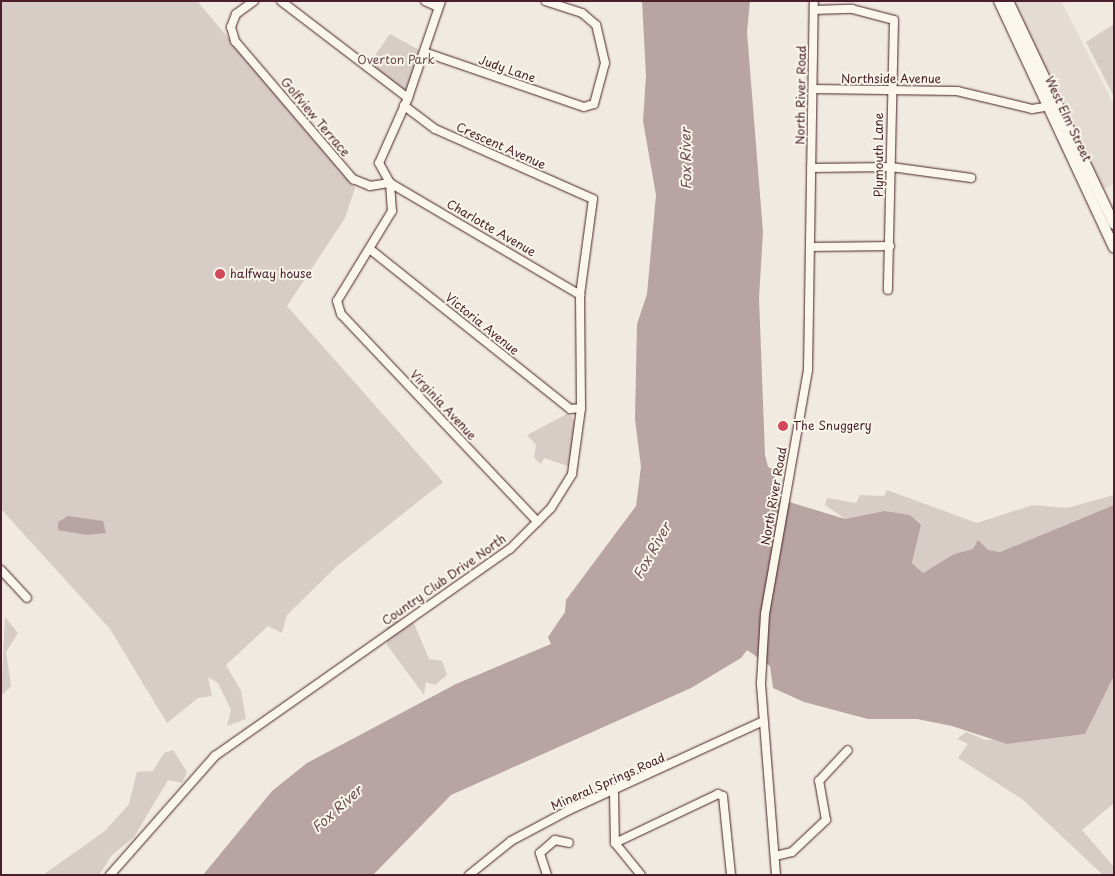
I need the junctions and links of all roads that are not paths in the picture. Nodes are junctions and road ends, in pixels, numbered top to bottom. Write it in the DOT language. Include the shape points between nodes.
graph roads {
  1 [pos="254,1"];
  2 [pos="281,1"];
  3 [pos="424,1"];
  4 [pos="546,1"];
  5 [pos="814,1"];
  6 [pos="999,1"];
  7 [pos="1008,1"];
  8 [pos="440,4"];
  9 [pos="814,10"];
  10 [pos="424,52"];
  11 [pos="813,89"];
  12 [pos="890,90"];
  13 [pos="408,98"];
  14 [pos="1052,105"];
  15 [pos="404,106"];
  16 [pos="891,167"];
  17 [pos="811,168"];
  18 [pos="971,178"];
  19 [pos="390,183"];
  20 [pos="592,199"];
  21 [pos="1114,224"];
  22 [pos="890,246"];
  23 [pos="812,247"];
  24 [pos="1114,248"];
  25 [pos="371,250"];
  26 [pos="888,290"];
  27 [pos="580,295"];
  28 [pos="581,408"];
  29 [pos="538,522"];
  30 [pos="1,570"];
  31 [pos="27,598"];
  32 [pos="763,721"];
  33 [pos="848,750"];
  34 [pos="614,793"];
  35 [pos="569,843"];
  36 [pos="615,843"];
  37 [pos="775,856"];
  38 [pos="110,875"];
  39 [pos="469,875"];
  40 [pos="547,875"];
  41 [pos="642,875"];
  42 [pos="731,875"];
  43 [pos="776,875"];
  1 -- 19 [label="street, Golfview Terrace" via="236,14 231,27 235,41 353,179 370,186"];
  2 -- 13 [label="street"];
  3 -- 8 [label="street"];
  4 -- 10 [label="street, Judy Lane" via="582,13 596,25 605,64 594,104 584,107"];
  5 -- 9 [label="street, North River Road"];
  6 -- 14 [label="main road, West Elm Street"];
  7 -- 14 [label="main road, West Elm Street"];
  8 -- 10 [label="street"];
  9 -- 11 [label="street, North River Road"];
  9 -- 12 [label="street, Plymouth Lane" via="852,9 894,20"];
  10 -- 13 [label="street"];
  11 -- 12 [label="street, Northside Avenue"];
  11 -- 17 [label="street, North River Road"];
  12 -- 14 [label="street, Northside Avenue" via="957,91 1032,109"];
  12 -- 16 [label="street, Plymouth Lane"];
  13 -- 15 [label="street"];
  14 -- 21 [label="main road, West Elm Street"];
  14 -- 24 [label="main road, West Elm Street"];
  15 -- 19 [label="street" via="379,163"];
  15 -- 20 [label="street, Crescent Avenue" via="434,129"];
  16 -- 17 [label="street"];
  16 -- 18 [label="street"];
  16 -- 22 [label="street, Plymouth Lane"];
  17 -- 23 [label="street, North River Road"];
  19 -- 25 [label="street" via="392,211"];
  19 -- 27 [label="street, Charlotte Avenue"];
  20 -- 27 [label="street, Country Club Drive North"];
  22 -- 23 [label="street"];
  22 -- 26 [label="street, Plymouth Lane"];
  23 -- 32 [label="street, North River Road" via="808,370 765,614 761,683"];
  25 -- 28 [label="street, Victoria Avenue" via="570,409"];
  25 -- 29 [label="street, Virginia Avenue" via="337,301 341,314"];
  27 -- 28 [label="street, Country Club Drive North"];
  28 -- 29 [label="street, Country Club Drive North" via="572,474"];
  29 -- 38 [label="street, Country Club Drive North" via="494,561 215,756"];
  30 -- 31 [label="street"];
  32 -- 34 [label="street, Mineral Springs Road"];
  32 -- 37 [label="street, North River Road"];
  33 -- 37 [label="street" via="819,781 826,820 792,852"];
  34 -- 36 [label="street"];
  34 -- 39 [label="street, Mineral Springs Road" via="569,810 511,841"];
  35 -- 40 [label="street" via="555,840 540,853"];
  36 -- 41 [label="street"];
  36 -- 42 [label="street" via="718,794 724,796"];
  37 -- 43 [label="street, North River Road"];
}
